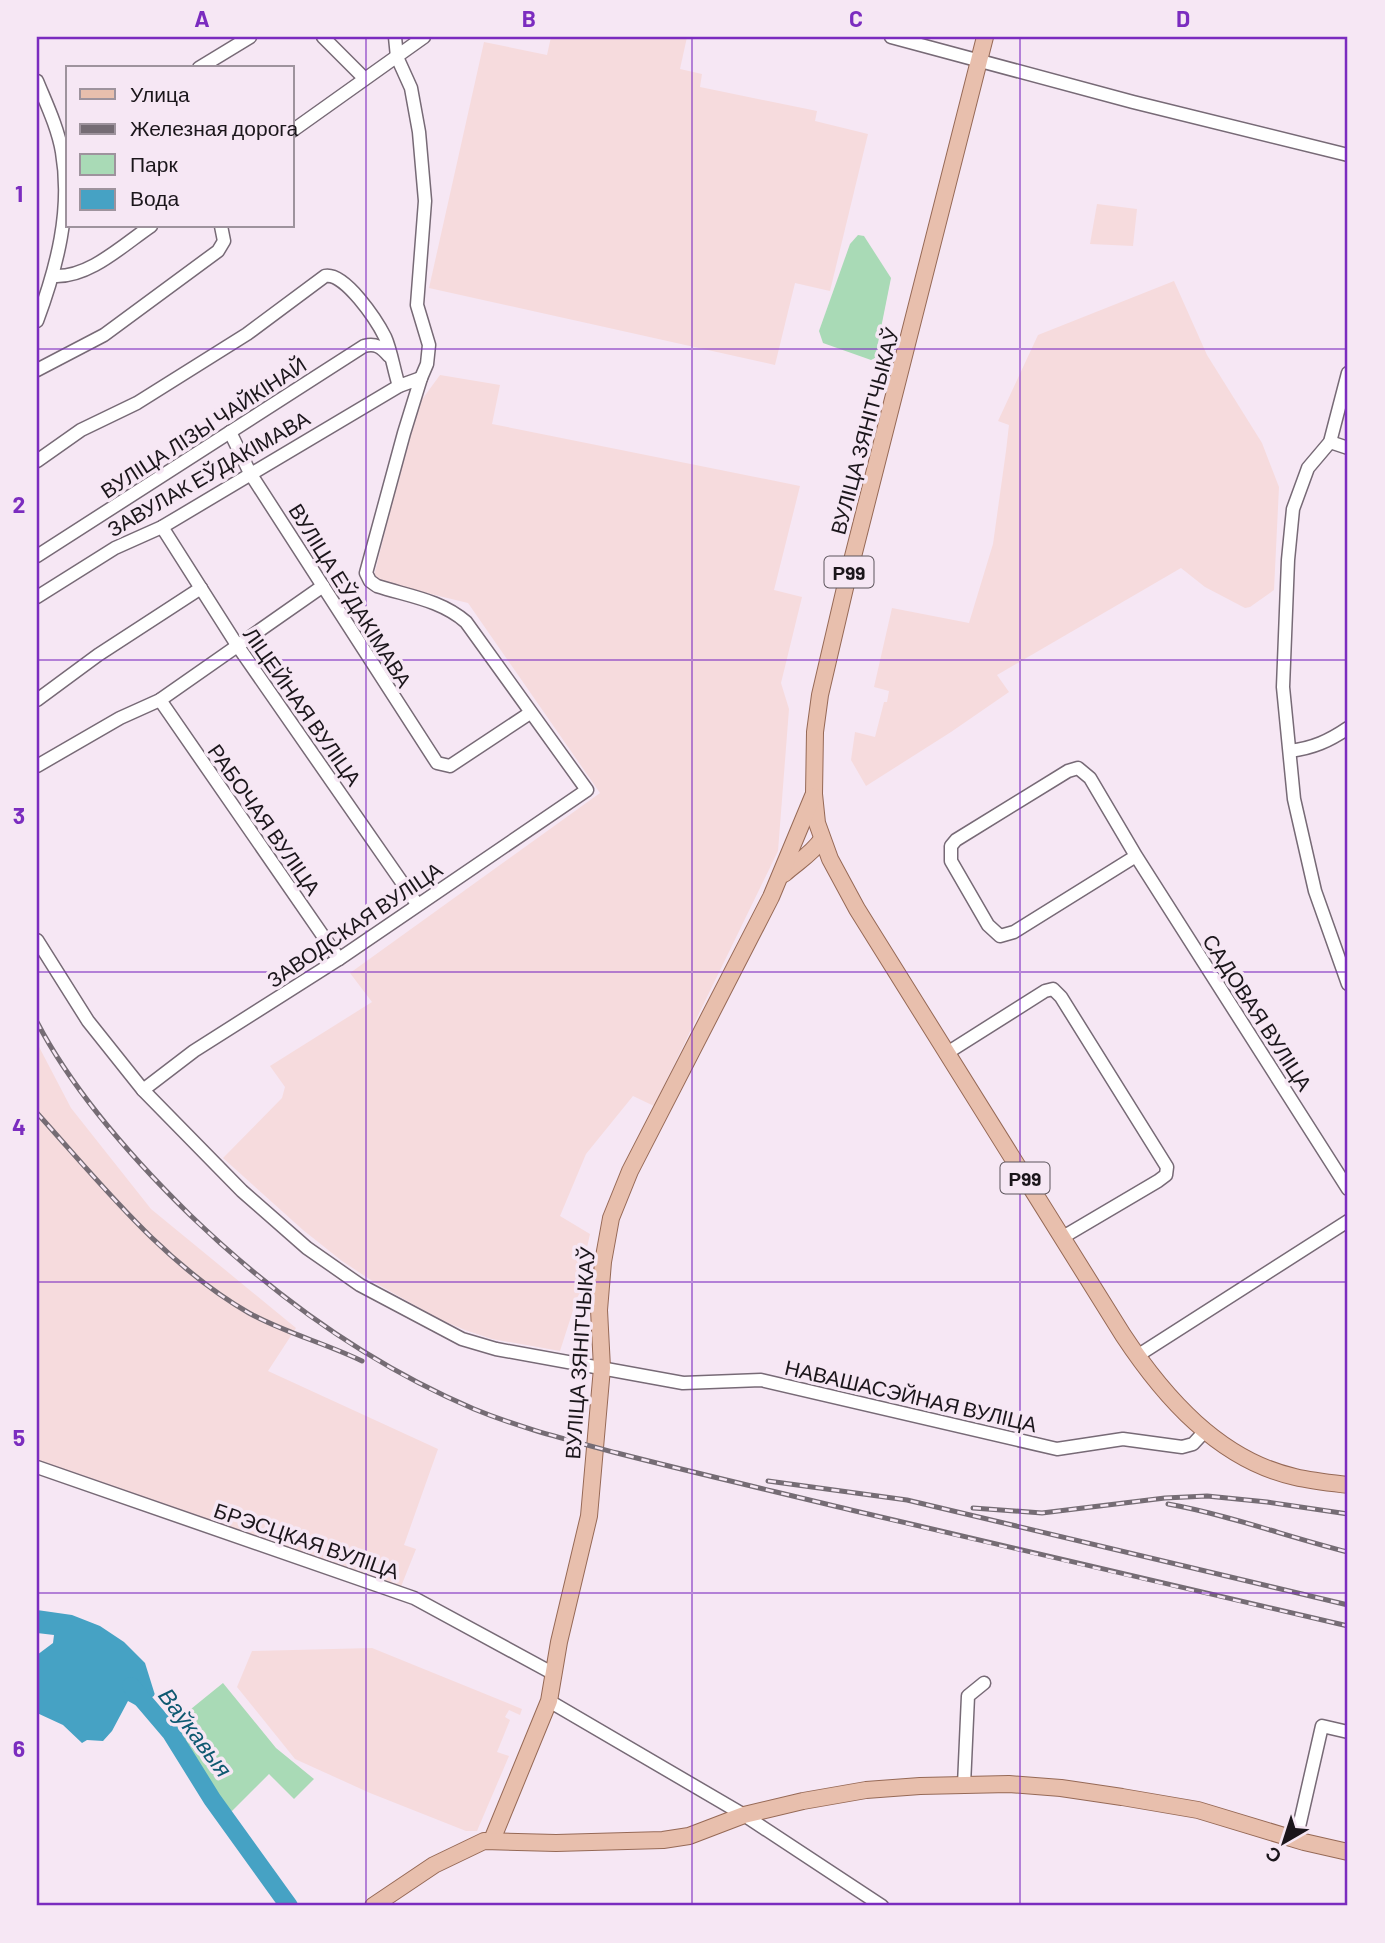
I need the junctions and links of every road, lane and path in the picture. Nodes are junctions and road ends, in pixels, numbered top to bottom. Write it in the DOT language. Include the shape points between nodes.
graph roads {
  1 [pos="250,37"];
  2 [pos="323,37"];
  3 [pos="395,37"];
  4 [pos="424,37"];
  5 [pos="891,37"];
  6 [pos="985,37"];
  7 [pos="397,57"];
  8 [pos="980,60"];
  9 [pos="203,66"];
  10 [pos="364,78"];
  11 [pos="37,81"];
  12 [pos="294,130"];
  13 [pos="65,150"];
  14 [pos="1348,155"];
  15 [pos="148,228"];
  16 [pos="221,228"];
  17 [pos="54,276"];
  18 [pos="37,321"];
  19 [pos="390,356"];
  20 [pos="37,370"];
  21 [pos="1348,373"];
  22 [pos="421,378"];
  23 [pos="399,386"];
  24 [pos="230,432"];
  25 [pos="1330,442"];
  26 [pos="1348,448"];
  27 [pos="37,461"];
  28 [pos="250,472"];
  29 [pos="162,527"];
  30 [pos="37,556"];
  31 [pos="323,586"];
  32 [pos="201,588"];
  33 [pos="37,597"];
  34 [pos="237,645"];
  35 [pos="37,700"];
  36 [pos="160,700"];
  37 [pos="530,713"];
  38 [pos="1348,729"];
  39 [pos="1290,751"];
  40 [pos="37,766"];
  41 [pos="587,790"];
  42 [pos="814,794"];
  43 [pos="796,839"];
  44 [pos="822,839"];
  45 [pos="1136,856"];
  46 [pos="805,859"];
  47 [pos="836,871"];
  48 [pos="779,878"];
  49 [pos="417,904"];
  50 [pos="37,940"];
  51 [pos="339,959"];
  52 [pos="1348,984"];
  53 [pos="947,1053"];
  54 [pos="143,1090"];
  55 [pos="1348,1189"];
  56 [pos="1348,1222"];
  57 [pos="1063,1237"];
  58 [pos="1137,1356"];
  59 [pos="602,1368"];
  60 [pos="1205,1431"];
  61 [pos="37,1466"];
  62 [pos="1348,1486"];
  63 [pos="554,1674"];
  64 [pos="984,1684"];
  65 [pos="549,1701"];
  66 [pos="1348,1732"];
  67 [pos="964,1785"];
  68 [pos="744,1815"];
  69 [pos="492,1840"];
  70 [pos="1296,1840"];
  71 [pos="1348,1852"];
  72 [pos="373,1906"];
  73 [pos="882,1906"];
  1 -- 9 [label="street"];
  2 -- 10 [label="street"];
  3 -- 7 [label="street"];
  4 -- 7 [label="street"];
  5 -- 8 [label="street"];
  6 -- 8 [label="main road, ВУЛІЦА ЗЯНІТЧЫКАЎ / Р99"];
  7 -- 10 [label="street"];
  7 -- 22 [label="street" via="411,88 425,201 417,306 429,345"];
  8 -- 14 [label="street"];
  8 -- 42 [label="main road, ВУЛІЦА ЗЯНІТЧЫКАЎ / Р99" via="823,681 813,748"];
  10 -- 12 [label="street"];
  11 -- 13 [label="street"];
  13 -- 17 [label="street" via="65,206"];
  15 -- 17 [label="street" via="94,265"];
  16 -- 20 [label="street" via="224,241 219,251 104,335"];
  17 -- 18 [label="street"];
  19 -- 23 [label="street"];
  19 -- 24 [label="street, ВУЛІЦА ЛІЗЫ ЧАЙКІНАЙ" via="380,347 363,346"];
  19 -- 27 [label="street" via="387,340 359,299 336,277 325,276 247,334 137,403 81,430"];
  21 -- 25 [label="street"];
  22 -- 23 [label="street"];
  22 -- 37 [label="street, ВУЛІЦА ЕЎДАКІМАВА" via="366,573 377,586 452,610 466,622"];
  23 -- 28 [label="street, ЗАВУЛАК ЕЎДАКІМАВА"];
  24 -- 28 [label="street, ВУЛІЦА ЕЎДАКІМАВА"];
  24 -- 30 [label="street, ВУЛІЦА ЛІЗЫ ЧАЙКІНАЙ"];
  25 -- 26 [label="street"];
  25 -- 39 [label="street" via="1308,468 1293,509 1283,687"];
  28 -- 29 [label="street, ЗАВУЛАК ЕЎДАКІМАВА"];
  28 -- 31 [label="street, ВУЛІЦА ЕЎДАКІМАВА"];
  29 -- 32 [label="street, ЛІЦЕЙНАЯ ВУЛІЦА"];
  29 -- 33 [label="street, ЗАВУЛАК ЕЎДАКІМАВА" via="115,548"];
  31 -- 34 [label="street"];
  31 -- 37 [label="street, ВУЛІЦА ЕЎДАКІМАВА" via="437,763 450,766"];
  32 -- 34 [label="street, ЛІЦЕЙНАЯ ВУЛІЦА"];
  32 -- 35 [label="street"];
  34 -- 36 [label="street"];
  34 -- 49 [label="street, ЛІЦЕЙНАЯ ВУЛІЦА"];
  36 -- 40 [label="street"];
  36 -- 51 [label="street, РАБОЧАЯ ВУЛІЦА"];
  37 -- 41 [label="street, ВУЛІЦА ЕЎДАКІМАВА"];
  38 -- 39 [label="street" via="1327,742"];
  39 -- 52 [label="street" via="1294,799 1315,891"];
  41 -- 49 [label="street, ЗАВОДСКАЯ ВУЛІЦА"];
  42 -- 43 [label="main road, ВУЛІЦА ЗЯНІТЧЫКАЎ"];
  42 -- 44 [label="main road, ВУЛІЦА ЗЯНІТЧЫКАЎ / Р99"];
  43 -- 44 [label="main road"];
  43 -- 48 [label="main road, ВУЛІЦА ЗЯНІТЧЫКАЎ"];
  44 -- 46 [label="main road"];
  44 -- 47 [label="main road, ВУЛІЦА ЗЯНІТЧЫКАЎ / Р99"];
  45 -- 45 [label="street, САДОВАЯ ВУЛІЦА" via="1090,778 1078,768 951,846 951,861 988,925 1000,936 1014,932"];
  45 -- 55 [label="street, САДОВАЯ ВУЛІЦА"];
  46 -- 47 [label="main road"];
  46 -- 48 [label="main road"];
  47 -- 53 [label="main road, Р99"];
  48 -- 59 [label="main road, ВУЛІЦА ЗЯНІТЧЫКАЎ" via="616,1202 603,1262 599,1310"];
  49 -- 51 [label="street, ЗАВОДСКАЯ ВУЛІЦА"];
  50 -- 54 [label="street, НАВАШАСЭЙНАЯ ВУЛІЦА" via="88,1021"];
  51 -- 54 [label="street, ЗАВОДСКАЯ ВУЛІЦА" via="194,1051"];
  53 -- 57 [label="main road, Р99"];
  53 -- 57 [label="street" via="1045,991 1053,989 1061,996 1167,1167 1158,1181"];
  54 -- 59 [label="street, НАВАШАСЭЙНАЯ ВУЛІЦА" via="242,1191 307,1248 360,1285 462,1339"];
  56 -- 58 [label="street"];
  57 -- 58 [label="main road, Р99"];
  58 -- 60 [label="main road, Р99" via="1162,1389"];
  59 -- 60 [label="street, НАВАШАСЭЙНАЯ ВУЛІЦА" via="683,1383 761,1380 1058,1449 1123,1439 1182,1447 1193,1444"];
  59 -- 63 [label="main road, ВУЛІЦА ЗЯНІТЧЫКАЎ" via="589,1516"];
  60 -- 62 [label="main road, Р99" via="1269,1469"];
  61 -- 63 [label="street, БРЭСЦКАЯ ВУЛІЦА" via="414,1598"];
  63 -- 65 [label="main road, ВУЛІЦА ЗЯНІТЧЫКАЎ"];
  64 -- 67 [label="street" via="968,1696"];
  65 -- 68 [label="street"];
  65 -- 69 [label="main road, ВУЛІЦА ЗЯНІТЧЫКАЎ"];
  66 -- 70 [label="street" via="1322,1726"];
  67 -- 68 [label="main road" via="866,1790"];
  67 -- 70 [label="main road" via="1009,1784 1122,1797 1198,1810"];
  68 -- 69 [label="main road" via="689,1836 663,1840"];
  68 -- 73 [label="street"];
  69 -- 72 [label="main road" via="435,1865"];
  70 -- 71 [label="main road"];
}
